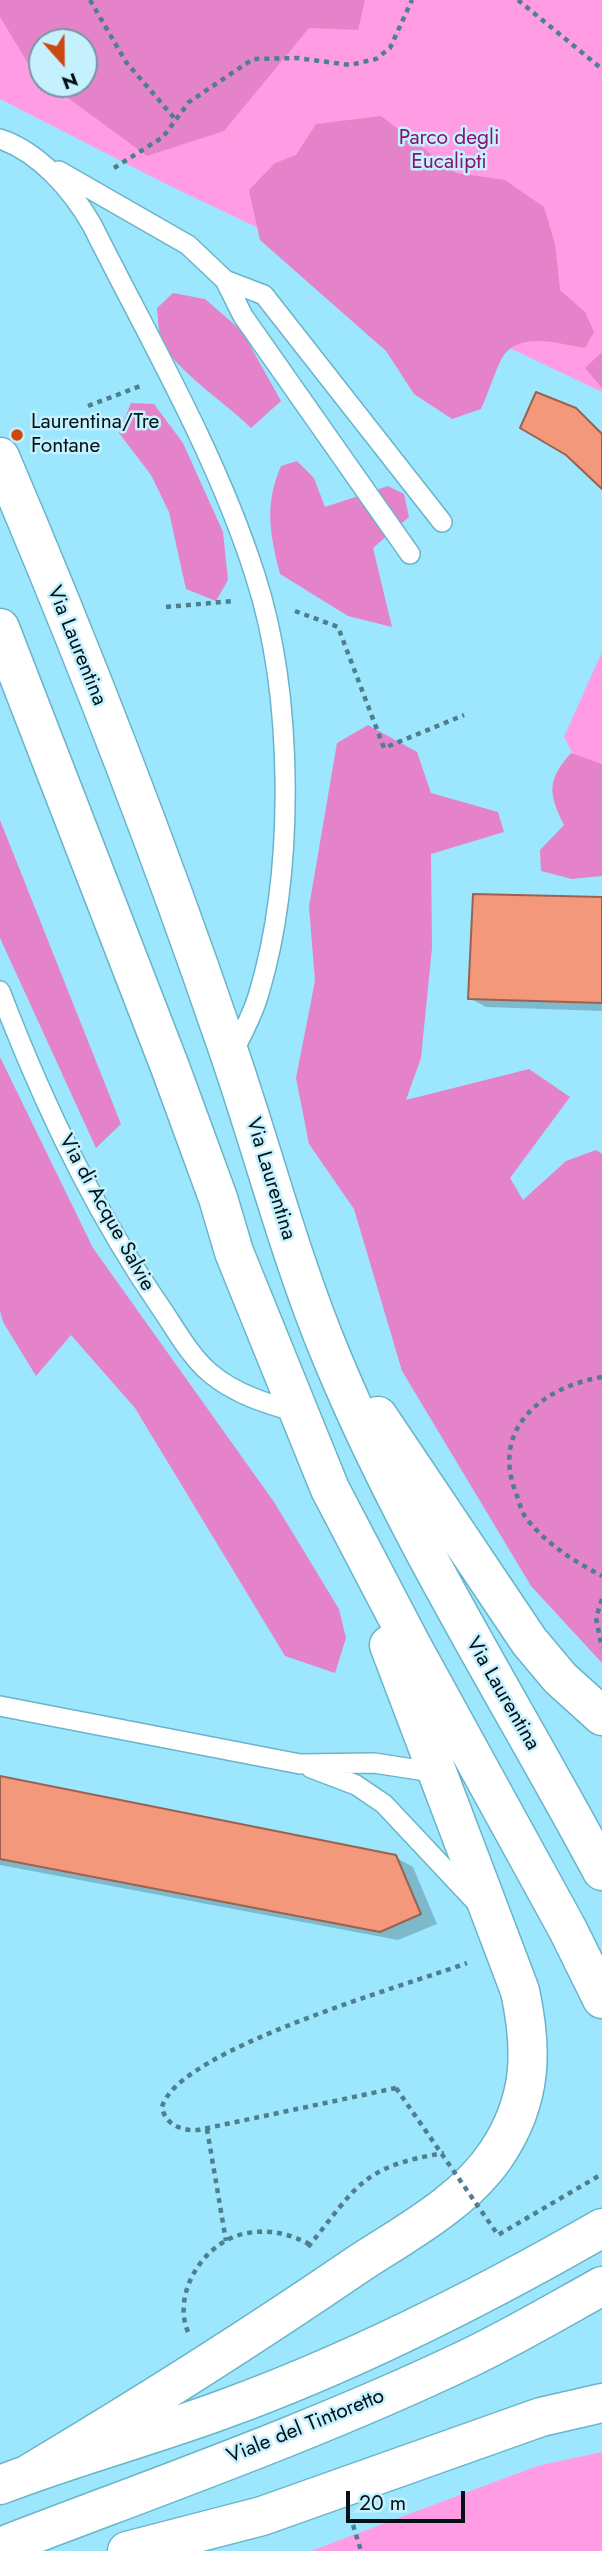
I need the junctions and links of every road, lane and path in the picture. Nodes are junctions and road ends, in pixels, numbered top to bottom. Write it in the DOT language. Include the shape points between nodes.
graph roads {
  1 [pos="90,0"];
  2 [pos="412,0"];
  3 [pos="518,0"];
  4 [pos="602,69"];
  5 [pos="176,120"];
  6 [pos="0,139"];
  7 [pos="20,148"];
  8 [pos="111,170"];
  9 [pos="225,280"];
  10 [pos="135,388"];
  11 [pos="88,406"];
  12 [pos="0,457"];
  13 [pos="442,523"];
  14 [pos="410,554"];
  15 [pos="243,601"];
  16 [pos="166,607"];
  17 [pos="0,628"];
  18 [pos="338,628"];
  19 [pos="464,715"];
  20 [pos="0,991"];
  21 [pos="231,1057"];
  22 [pos="331,1356"];
  23 [pos="602,1377"];
  24 [pos="297,1412"];
  25 [pos="330,1489"];
  26 [pos="602,1576"];
  27 [pos="602,1599"];
  28 [pos="602,1648"];
  29 [pos="0,1706"];
  30 [pos="602,1716"];
  31 [pos="300,1764"];
  32 [pos="439,1773"];
  33 [pos="602,1871"];
  34 [pos="498,1928"];
  35 [pos="474,1960"];
  36 [pos="602,1999"];
  37 [pos="207,2129"];
  38 [pos="452,2151"];
  39 [pos="602,2174"];
  40 [pos="599,2230"];
  41 [pos="226,2241"];
  42 [pos="311,2245"];
  43 [pos="303,2254"];
  44 [pos="602,2286"];
  45 [pos="190,2336"];
  46 [pos="602,2403"];
  47 [pos="15,2479"];
  48 [pos="351,2519"];
  49 [pos="0,2547"];
  50 [pos="127,2551"];
  51 [pos="361,2551"];
  1 -- 5 [label="path" via="126,62"];
  2 -- 5 [label="path" via="390,48 376,59 350,65 297,58 253,59 189,102"];
  3 -- 4 [label="path"];
  5 -- 8 [label="path" via="163,137"];
  6 -- 7 [label="lane"];
  7 -- 9 [label="lane" via="188,245"];
  7 -- 21 [label="lane" via="61,183 92,225 219,483 255,575 272,642 284,788 280,886 259,995"];
  9 -- 13 [label="lane" via="264,295"];
  9 -- 14 [label="lane" via="243,316"];
  10 -- 11 [label="path"];
  12 -- 21 [label="main road, Via Laurentina" via="125,769"];
  15 -- 16 [label="path"];
  17 -- 24 [label="main road" via="89,852"];
  18 -- 19 [label="path" via="384,748"];
  20 -- 24 [label="lane, Via di Acque Salvie" via="96,1204 185,1344 222,1382 270,1405"];
  21 -- 22 [label="main road, Via Laurentina" via="302,1282"];
  22 -- 30 [label="main road" via="378,1415 529,1641 560,1678"];
  22 -- 33 [label="main road, Via Laurentina" via="368,1441 440,1581"];
  23 -- 26 [label="path" via="559,1388 538,1403 513,1432 508,1456 511,1482 525,1516 569,1558"];
  24 -- 25 [label="main road"];
  25 -- 32 [label="main road"];
  25 -- 36 [label="main road"];
  27 -- 28 [label="path" via="596,1618"];
  29 -- 31 [label="lane"];
  31 -- 32 [label="lane" via="374,1763"];
  31 -- 34 [label="lane" via="356,1785 384,1804"];
  32 -- 34 [label="main road"];
  34 -- 47 [label="main road" via="520,1991 529,2065 515,2118 487,2166 440,2209 276,2320"];
  35 -- 37 [label="path" via="313,2015 253,2040 183,2079 166,2095 163,2114 183,2129"];
  37 -- 39 [label="path, bridge" via="396,2088 498,2235"];
  37 -- 41 [label="path"];
  38 -- 42 [label="path" via="379,2169 354,2187"];
  40 -- 47 [label="main road" via="455,2309 337,2363 229,2408"];
  41 -- 42 [label="path" via="269,2231"];
  41 -- 45 [label="path" via="202,2259 186,2291 185,2324"];
  42 -- 43 [label="path"];
  44 -- 49 [label="main road, Viale del Tintoretto" via="512,2337 426,2378"];
  46 -- 50 [label="main road" via="541,2417 262,2516"];
  48 -- 51 [label="path"];
}
